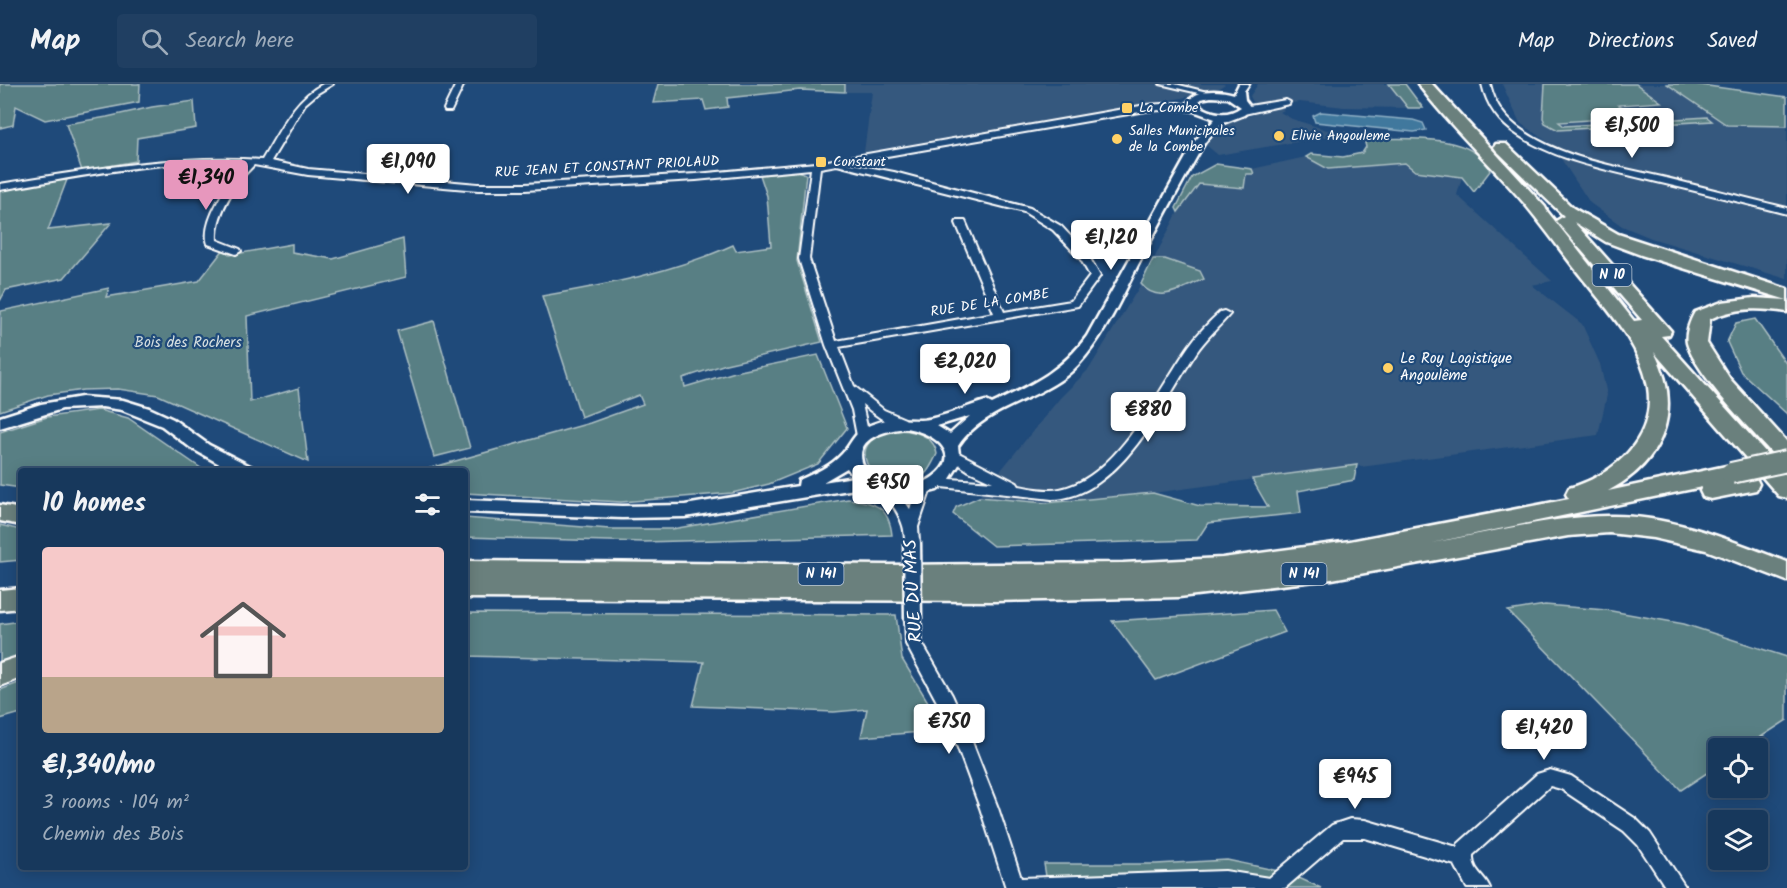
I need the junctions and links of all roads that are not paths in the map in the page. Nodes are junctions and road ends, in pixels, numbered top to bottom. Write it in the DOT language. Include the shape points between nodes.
graph roads {
  1 [pos="329,84"];
  2 [pos="460,84"];
  3 [pos="1164,84"];
  4 [pos="1236,84"];
  5 [pos="1244,84"];
  6 [pos="1425,84"];
  7 [pos="1439,84"];
  8 [pos="1486,84"];
  9 [pos="1174,86"];
  10 [pos="1213,94"];
  11 [pos="1286,102"];
  12 [pos="1242,104"];
  13 [pos="1197,106"];
  14 [pos="448,109"];
  15 [pos="1227,116"];
  16 [pos="1200,141"];
  17 [pos="252,162"];
  18 [pos="265,163"];
  19 [pos="833,163"];
  20 [pos="816,166"];
  21 [pos="0,187"];
  22 [pos="1530,200"];
  23 [pos="1787,212"];
  24 [pos="961,223"];
  25 [pos="236,251"];
  26 [pos="1787,295"];
  27 [pos="1787,306"];
  28 [pos="1224,314"];
  29 [pos="1001,317"];
  30 [pos="832,345"];
  31 [pos="846,384"];
  32 [pos="1016,399"];
  33 [pos="0,417"];
  34 [pos="164,420"];
  35 [pos="901,422"];
  36 [pos="0,423"];
  37 [pos="922,425"];
  38 [pos="863,436"];
  39 [pos="952,450"];
  40 [pos="852,455"];
  41 [pos="1787,456"];
  42 [pos="1787,461"];
  43 [pos="1787,466"];
  44 [pos="240,468"];
  45 [pos="1787,476"];
  46 [pos="1739,478"];
  47 [pos="868,482"];
  48 [pos="931,485"];
  49 [pos="889,490"];
  50 [pos="1787,490"];
  51 [pos="1028,492"];
  52 [pos="788,493"];
  53 [pos="468,506"];
  54 [pos="0,513"];
  55 [pos="18,516"];
  56 [pos="911,527"];
  57 [pos="1350,550"];
  58 [pos="1428,552"];
  59 [pos="468,570"];
  60 [pos="1787,572"];
  61 [pos="18,584"];
  62 [pos="0,586"];
  63 [pos="468,588"];
  64 [pos="18,598"];
  65 [pos="0,600"];
  66 [pos="18,668"];
  67 [pos="0,675"];
  68 [pos="1462,858"];
  69 [pos="1273,887"];
  70 [pos="1015,888"];
  71 [pos="1481,888"];
  72 [pos="1677,888"];
  1 -- 18 [label="street" via="302,104"];
  2 -- 14 [label="street"];
  3 -- 9 [label="street"];
  4 -- 10 [label="street"];
  5 -- 12 [label="street" via="1239,91"];
  6 -- 22 [label="highway, N 10"];
  7 -- 26 [label="highway" via="1552,199 1584,223 1647,251"];
  7 -- 43 [label="highway, N 10"];
  8 -- 23 [label="street" via="1503,119 1546,146 1607,166"];
  9 -- 10 [label="street"];
  9 -- 13 [label="street" via="1189,93"];
  10 -- 12 [label="street"];
  10 -- 13 [label="street"];
  11 -- 12 [label="street" via="1266,106"];
  12 -- 15 [label="street"];
  13 -- 15 [label="street"];
  13 -- 16 [label="street" via="1206,120"];
  13 -- 19 [label="street, RUE JEAN ET CONSTANT PRIOLAUD" via="1146,108"];
  15 -- 16 [label="street"];
  16 -- 32 [label="street" via="1088,345 1058,376"];
  17 -- 18 [label="street, RUE JEAN ET CONSTANT PRIOLAUD"];
  17 -- 21 [label="street, RUE JEAN ET CONSTANT PRIOLAUD" via="151,163"];
  17 -- 25 [label="street" via="235,179 212,232 212,242"];
  18 -- 20 [label="street, RUE JEAN ET CONSTANT PRIOLAUD" via="318,173 498,187 696,177"];
  19 -- 20 [label="street, RUE JEAN ET CONSTANT PRIOLAUD"];
  19 -- 29 [label="street, RUE DE LA COMBE" via="1027,210 1057,228 1094,271 1095,276 1074,304"];
  20 -- 30 [label="street" via="804,259"];
  22 -- 50 [label="highway, N 10"];
  22 -- 57 [label="highway" via="1625,320 1644,350 1660,396 1657,422 1648,445 1623,471 1596,489"];
  24 -- 29 [label="street"];
  27 -- 41 [label="highway" via="1733,304 1713,310 1702,316 1696,336 1713,370"];
  28 -- 51 [label="street" via="1193,349 1119,458 1099,477 1061,494"];
  29 -- 30 [label="street, RUE DE LA COMBE"];
  30 -- 31 [label="street"];
  31 -- 35 [label="street" via="880,413"];
  31 -- 38 [label="street" via="858,410"];
  32 -- 37 [label="street"];
  32 -- 39 [label="street" via="968,424 954,438"];
  33 -- 34 [label="street" via="46,402 107,395 145,404"];
  34 -- 36 [label="street" via="126,405 99,401 58,404"];
  34 -- 44 [label="street" via="206,450"];
  35 -- 37 [label="street"];
  35 -- 38 [label="street" via="880,426"];
  37 -- 39 [label="street" via="939,434"];
  38 -- 40 [label="street"];
  39 -- 48 [label="street" via="950,469"];
  39 -- 51 [label="street" via="998,480"];
  40 -- 47 [label="street" via="856,470"];
  40 -- 52 [label="street" via="831,472"];
  42 -- 46 [label="highway, bridge"];
  45 -- 46 [label="highway"];
  46 -- 57 [label="highway"];
  46 -- 58 [label="highway"];
  47 -- 49 [label="street"];
  47 -- 52 [label="street"];
  48 -- 49 [label="street" via="901,492"];
  48 -- 51 [label="street" via="961,483"];
  48 -- 56 [label="street, RUE DU MAS"];
  49 -- 56 [label="street, RUE DU MAS"];
  52 -- 53 [label="street" via="685,511"];
  54 -- 55 [label="highway"];
  56 -- 70 [label="street, RUE DU MAS, bridge" via="914,644 957,724"];
  57 -- 59 [label="highway, N 141" via="1222,567 1123,572"];
  58 -- 60 [label="highway" via="1568,527 1609,524 1690,537 1736,550"];
  58 -- 63 [label="highway, N 141" via="1281,577 1130,589"];
  61 -- 62 [label="highway"];
  64 -- 65 [label="highway"];
  66 -- 67 [label="highway"];
  68 -- 69 [label="street" via="1350,828 1338,831"];
  68 -- 71 [label="street" via="1468,874"];
  68 -- 72 [label="street" via="1465,850 1550,778 1565,782 1630,825"];
  69 -- 70 [label="street" via="1225,880"];
}
